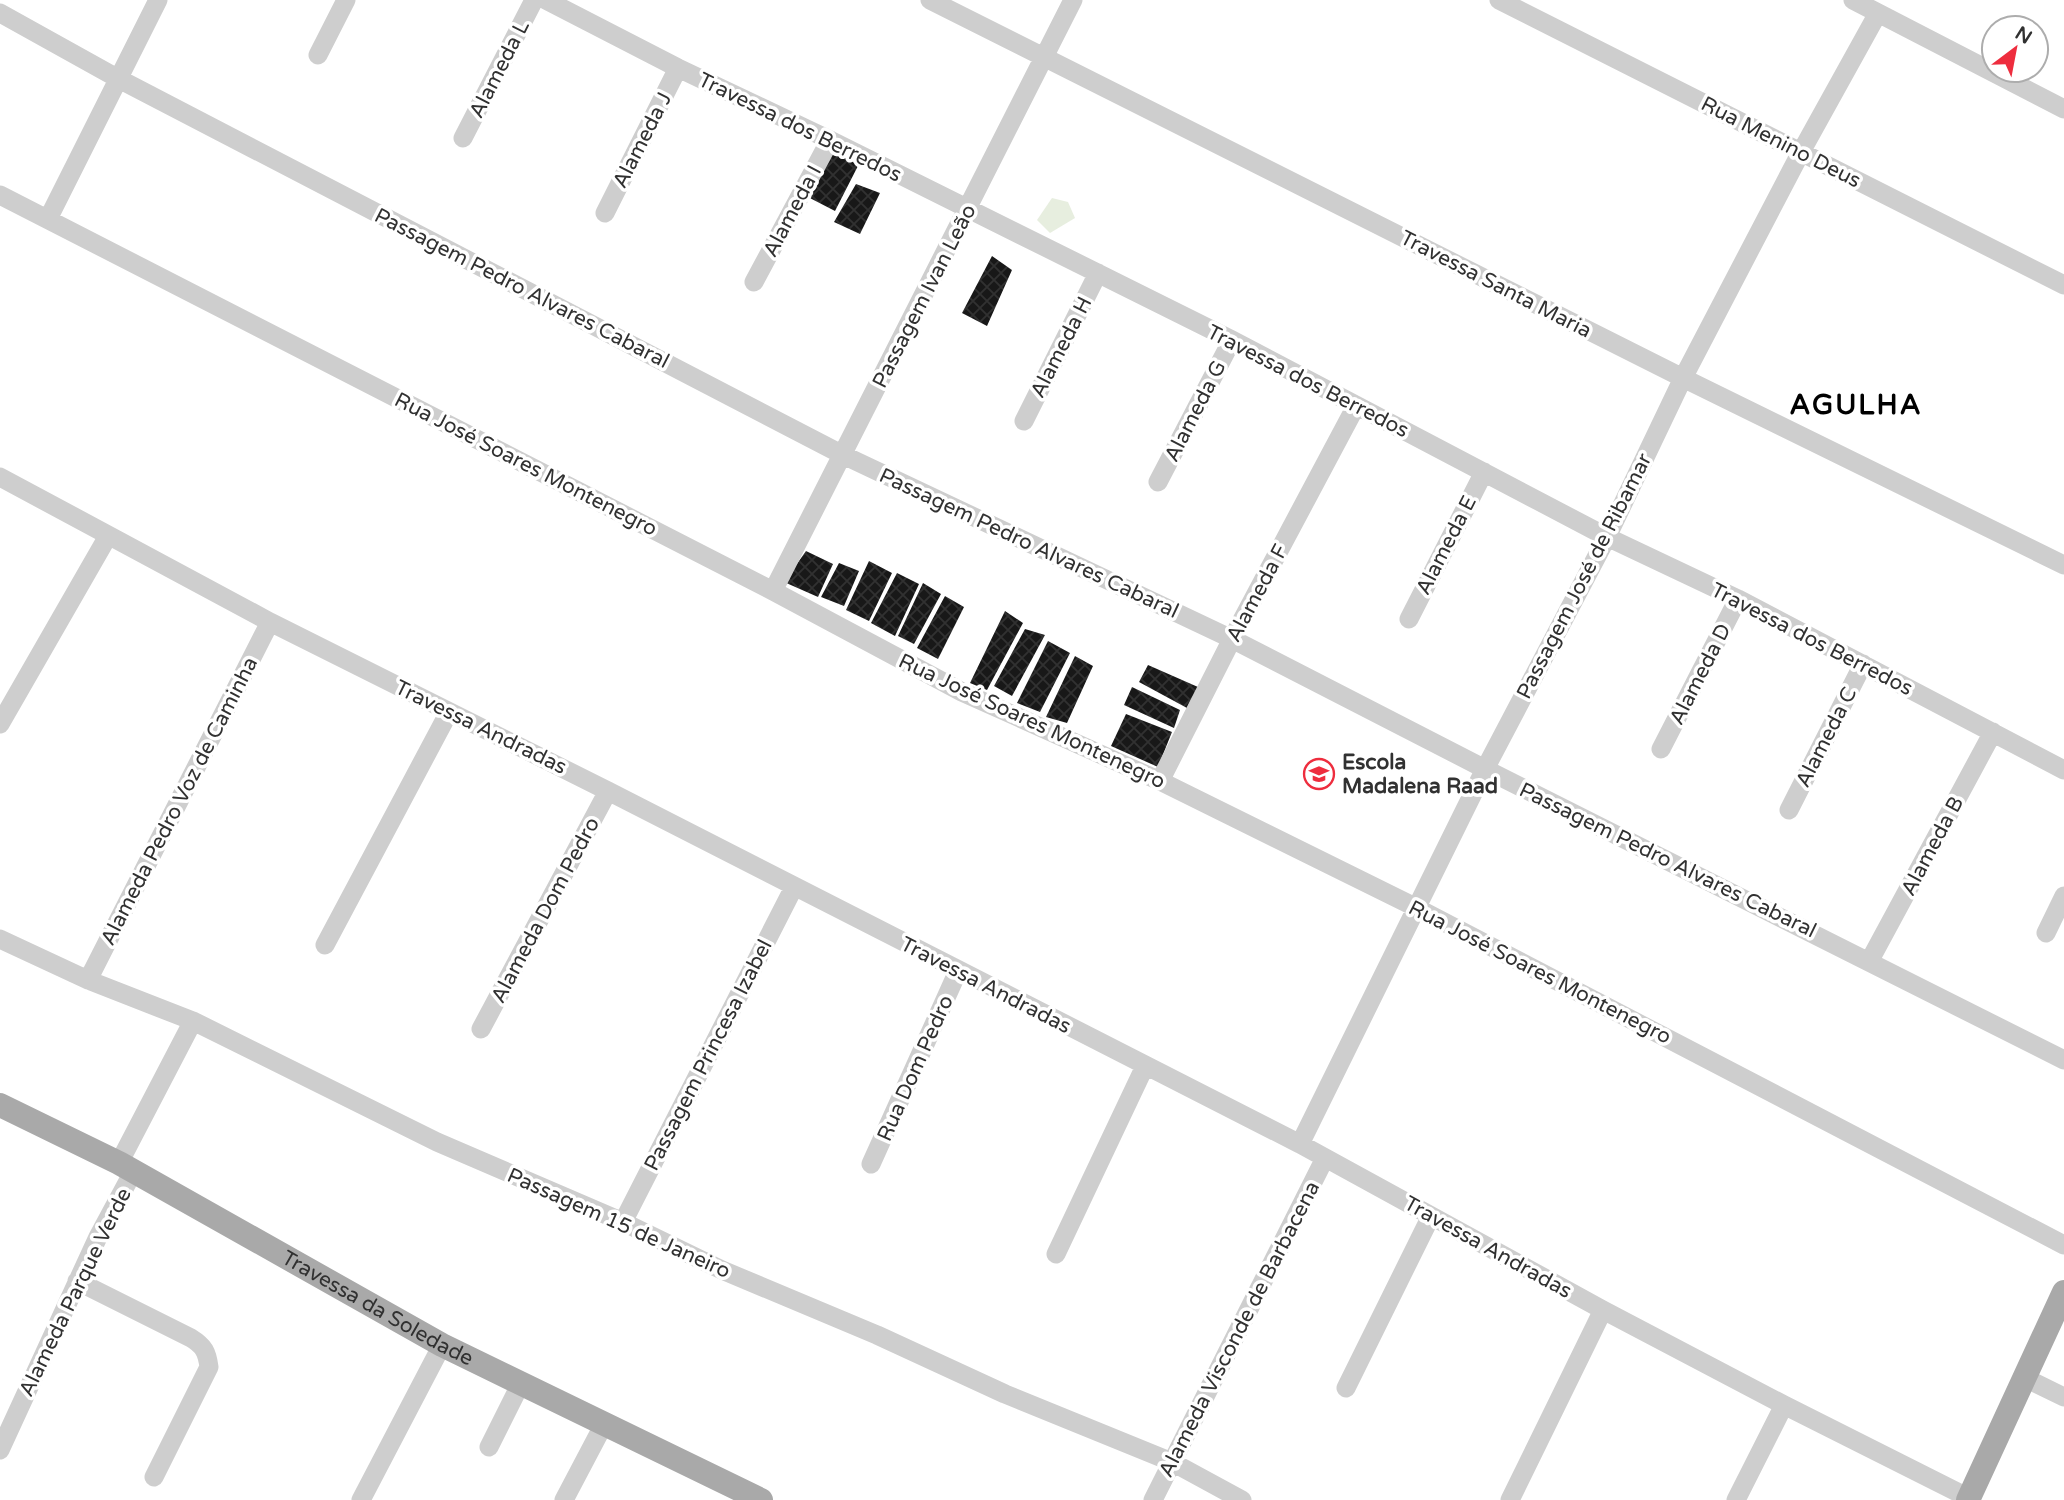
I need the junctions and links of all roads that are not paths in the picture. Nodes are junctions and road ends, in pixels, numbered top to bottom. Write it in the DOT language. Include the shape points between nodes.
graph roads {
  1 [pos="158,0"];
  2 [pos="346,0"];
  3 [pos="534,0"];
  4 [pos="547,0"];
  5 [pos="930,0"];
  6 [pos="1073,0"];
  7 [pos="1499,0"];
  8 [pos="1853,0"];
  9 [pos="0,13"];
  10 [pos="1878,13"];
  11 [pos="318,55"];
  12 [pos="1045,58"];
  13 [pos="678,68"];
  14 [pos="117,78"];
  15 [pos="2064,109"];
  16 [pos="463,138"];
  17 [pos="831,140"];
  18 [pos="1801,152"];
  19 [pos="0,195"];
  20 [pos="967,210"];
  21 [pos="606,213"];
  22 [pos="48,219"];
  23 [pos="1098,273"];
  24 [pos="754,282"];
  25 [pos="2064,285"];
  26 [pos="1232,340"];
  27 [pos="1683,378"];
  28 [pos="1356,406"];
  29 [pos="1024,421"];
  30 [pos="843,455"];
  31 [pos="1484,472"];
  32 [pos="1158,482"];
  33 [pos="2,484"];
  34 [pos="108,536"];
  35 [pos="1607,537"];
  36 [pos="2064,565"];
  37 [pos="773,591"];
  38 [pos="1738,599"];
  39 [pos="1409,618"];
  40 [pos="270,622"];
  41 [pos="1232,639"];
  42 [pos="1863,664"];
  43 [pos="449,712"];
  44 [pos="0,724"];
  45 [pos="1993,732"];
  46 [pos="1661,749"];
  47 [pos="1485,769"];
  48 [pos="2064,770"];
  49 [pos="1160,781"];
  50 [pos="608,790"];
  51 [pos="1789,810"];
  52 [pos="794,887"];
  53 [pos="2064,896"];
  54 [pos="1417,908"];
  55 [pos="2046,933"];
  56 [pos="0,939"];
  57 [pos="325,945"];
  58 [pos="1870,960"];
  59 [pos="958,971"];
  60 [pos="88,980"];
  61 [pos="193,1021"];
  62 [pos="481,1029"];
  63 [pos="2064,1060"];
  64 [pos="1145,1066"];
  65 [pos="0,1105"];
  66 [pos="1300,1144"];
  67 [pos="1325,1158"];
  68 [pos="871,1164"];
  69 [pos="126,1167"];
  70 [pos="1431,1216"];
  71 [pos="623,1222"];
  72 [pos="2064,1245"];
  73 [pos="1056,1254"];
  74 [pos="77,1281"];
  75 [pos="2064,1292"];
  76 [pos="1602,1310"];
  77 [pos="442,1345"];
  78 [pos="2023,1377"];
  79 [pos="521,1383"];
  80 [pos="1346,1388"];
  81 [pos="2064,1397"];
  82 [pos="1784,1405"];
  83 [pos="604,1424"];
  84 [pos="489,1447"];
  85 [pos="0,1450"];
  86 [pos="1172,1462"];
  87 [pos="154,1478"];
  88 [pos="1969,1499"];
  89 [pos="361,1500"];
  90 [pos="564,1500"];
  91 [pos="761,1500"];
  92 [pos="1153,1500"];
  93 [pos="1242,1500"];
  94 [pos="1510,1500"];
  95 [pos="1736,1500"];
  1 -- 14 [label="street"];
  2 -- 11 [label="street"];
  3 -- 16 [label="street, Alameda L"];
  4 -- 13 [label="street, Travessa dos Berredos"];
  5 -- 12 [label="street, Travessa Santa Maria"];
  6 -- 12 [label="street, Passagem Ivan Leão"];
  7 -- 18 [label="street, Rua Menino Deus"];
  8 -- 10 [label="street"];
  9 -- 14 [label="street, Passagem Pedro Alvares Cabaral"];
  10 -- 15 [label="street"];
  10 -- 18 [label="street, Passagem José de Ribamar"];
  12 -- 20 [label="street, Passagem Ivan Leão"];
  12 -- 27 [label="street, Travessa Santa Maria"];
  13 -- 17 [label="street, Travessa dos Berredos"];
  13 -- 21 [label="street, Alameda J"];
  14 -- 22 [label="street"];
  14 -- 30 [label="street, Passagem Pedro Alvares Cabaral"];
  17 -- 20 [label="street, Travessa dos Berredos"];
  17 -- 24 [label="street, Alameda I"];
  18 -- 25 [label="street, Rua Menino Deus"];
  18 -- 27 [label="street, Passagem José de Ribamar"];
  19 -- 22 [label="street, Rua José Soares Montenegro"];
  20 -- 23 [label="street, Travessa dos Berredos"];
  20 -- 30 [label="street, Passagem Ivan Leão"];
  22 -- 37 [label="street, Rua José Soares Montenegro"];
  23 -- 26 [label="street, Travessa dos Berredos"];
  23 -- 29 [label="street, Alameda H"];
  26 -- 28 [label="street, Travessa dos Berredos"];
  26 -- 32 [label="street, Alameda G"];
  27 -- 35 [label="street, Passagem José de Ribamar"];
  27 -- 36 [label="street, Travessa Santa Maria"];
  28 -- 31 [label="street, Travessa dos Berredos"];
  28 -- 41 [label="street, Alameda F"];
  30 -- 37 [label="street, Passagem Ivan Leão"];
  30 -- 41 [label="street, Passagem Pedro Alvares Cabaral"];
  31 -- 35 [label="street, Travessa dos Berredos"];
  31 -- 39 [label="street, Alameda E"];
  33 -- 34 [label="street, Travessa Andradas"];
  34 -- 40 [label="street, Travessa Andradas"];
  34 -- 44 [label="street"];
  35 -- 38 [label="street, Travessa dos Berredos"];
  35 -- 47 [label="street, Passagem José de Ribamar"];
  37 -- 49 [label="street, Rua José Soares Montenegro" via="962,692"];
  38 -- 42 [label="street, Travessa dos Berredos"];
  38 -- 46 [label="street, Alameda D"];
  40 -- 43 [label="street, Travessa Andradas"];
  40 -- 60 [label="street, Alameda Pedro Voz de Caminha"];
  41 -- 47 [label="street, Passagem Pedro Alvares Cabaral"];
  41 -- 49 [label="street, Alameda F"];
  42 -- 45 [label="street, Travessa dos Berredos"];
  42 -- 51 [label="street, Alameda C"];
  43 -- 50 [label="street, Travessa Andradas"];
  43 -- 57 [label="street"];
  45 -- 48 [label="street, Travessa dos Berredos"];
  45 -- 58 [label="street, Alameda B"];
  47 -- 54 [label="street, Passagem José de Ribamar"];
  47 -- 58 [label="street, Passagem Pedro Alvares Cabaral"];
  49 -- 54 [label="street, Rua José Soares Montenegro"];
  50 -- 52 [label="street, Travessa Andradas"];
  50 -- 62 [label="street, Alameda Dom Pedro"];
  52 -- 59 [label="street, Travessa Andradas"];
  52 -- 71 [label="street, Passagem Princesa Izabel"];
  53 -- 55 [label="street"];
  54 -- 66 [label="street, Passagem José de Ribamar"];
  54 -- 72 [label="street, Rua José Soares Montenegro"];
  56 -- 60 [label="street, Passagem 15 de Janeiro"];
  58 -- 63 [label="street, Passagem Pedro Alvares Cabaral"];
  59 -- 64 [label="street, Travessa Andradas"];
  59 -- 68 [label="street, Rua Dom Pedro"];
  60 -- 61 [label="street, Passagem 15 de Janeiro"];
  61 -- 69 [label="street, Alameda Parque Verde"];
  61 -- 71 [label="street, Passagem 15 de Janeiro" via="437,1142"];
  64 -- 66 [label="street, Travessa Andradas"];
  64 -- 73 [label="street"];
  65 -- 69 [label="main road, Travessa da Soledade"];
  66 -- 67 [label="street, Travessa Andradas"];
  67 -- 70 [label="street, Travessa Andradas"];
  67 -- 86 [label="street, Alameda Visconde de Barbacena"];
  69 -- 74 [label="street, Alameda Parque Verde"];
  69 -- 77 [label="main road, Travessa da Soledade"];
  70 -- 76 [label="street, Travessa Andradas"];
  70 -- 80 [label="street"];
  71 -- 86 [label="street, Passagem 15 de Janeiro" via="1005,1394"];
  74 -- 85 [label="street, Alameda Parque Verde"];
  74 -- 87 [label="street" via="191,1338 207,1354 209,1367"];
  75 -- 78 [label="main road"];
  76 -- 82 [label="street, Travessa Andradas"];
  76 -- 94 [label="street"];
  77 -- 79 [label="main road, Travessa da Soledade"];
  77 -- 89 [label="street"];
  78 -- 81 [label="street"];
  78 -- 88 [label="main road"];
  79 -- 83 [label="main road, Travessa da Soledade"];
  79 -- 84 [label="street"];
  82 -- 88 [label="street, Travessa Andradas"];
  82 -- 95 [label="street"];
  83 -- 90 [label="street"];
  83 -- 91 [label="main road, Travessa da Soledade"];
  86 -- 92 [label="street, Alameda Visconde de Barbacena"];
  86 -- 93 [label="street, Passagem 15 de Janeiro"];
}
